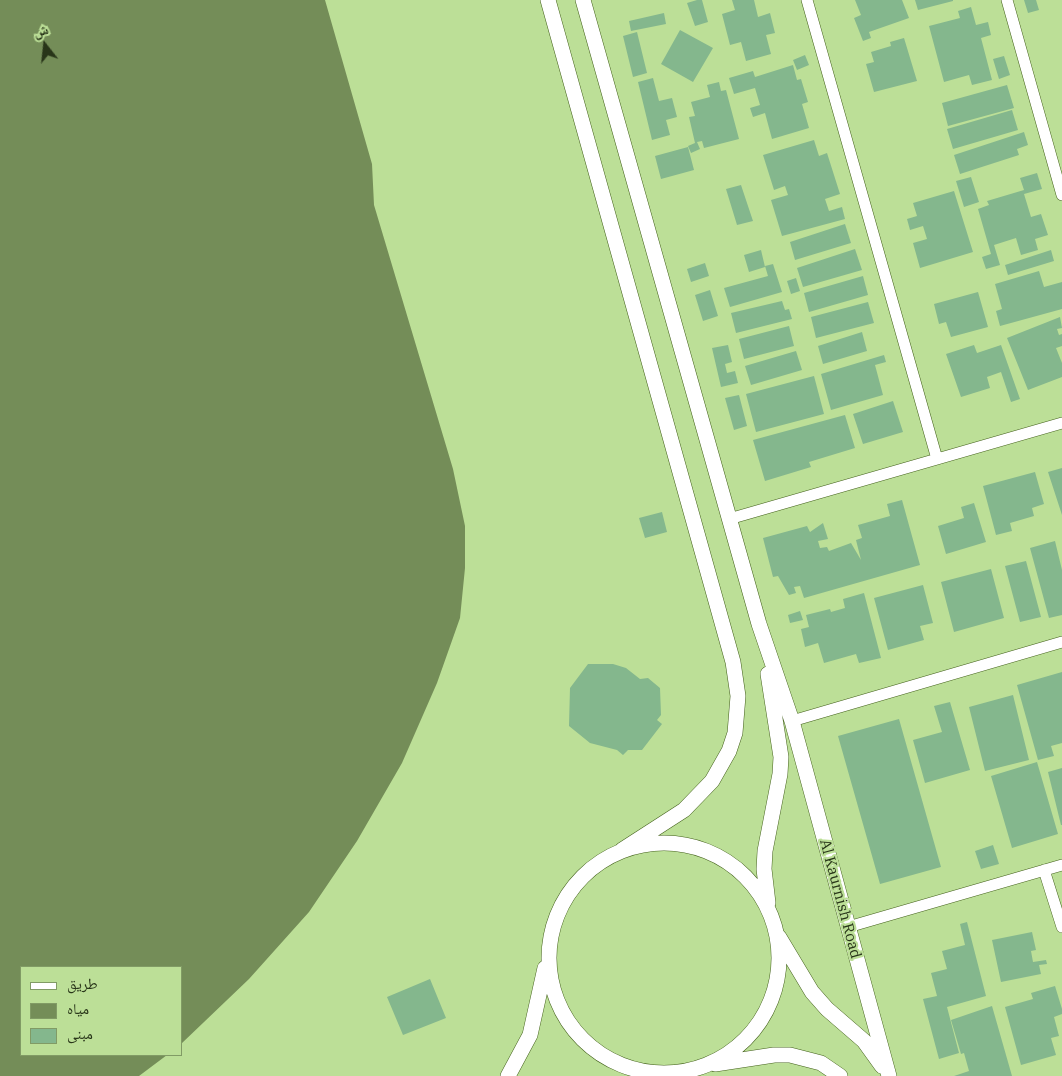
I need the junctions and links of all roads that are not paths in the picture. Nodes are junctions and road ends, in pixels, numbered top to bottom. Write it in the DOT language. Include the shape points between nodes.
graph roads {
  1 [pos="548,0"];
  2 [pos="807,0"];
  3 [pos="1007,0"];
  4 [pos="588,1"];
  5 [pos="1062,195"];
  6 [pos="1062,423"];
  7 [pos="937,459"];
  8 [pos="729,519"];
  9 [pos="759,624"];
  10 [pos="1062,642"];
  11 [pos="792,721"];
  12 [pos="622,850"];
  13 [pos="1062,865"];
  14 [pos="1044,870"];
  15 [pos="768,907"];
  16 [pos="848,927"];
  17 [pos="1062,927"];
  18 [pos="777,933"];
  19 [pos="548,952"];
  20 [pos="706,1065"];
  21 [pos="661,1075"];
  22 [pos="508,1076"];
  23 [pos="840,1076"];
  24 [pos="888,1076"];
  1 -- 12 [label="street" via="733,662 738,696 735,733 726,759 712,781 684,810"];
  2 -- 7 [label="street"];
  3 -- 5 [label="street"];
  4 -- 8 [label="street"];
  6 -- 7 [label="street"];
  7 -- 8 [label="street"];
  8 -- 9 [label="street"];
  9 -- 11 [label="street, Al Kaurnish Road"];
  9 -- 15 [label="street" via="780,757 780,774 765,851"];
  10 -- 11 [label="street"];
  11 -- 16 [label="street, Al Kaurnish Road"];
  12 -- 15 [label="street" via="655,843 690,845 722,858 742,873"];
  12 -- 19 [label="street" via="593,867 570,890 554,919"];
  13 -- 14 [label="street"];
  14 -- 16 [label="street"];
  14 -- 17 [label="street"];
  15 -- 18 [label="street"];
  16 -- 24 [label="street, Al Kaurnish Road"];
  18 -- 20 [label="street" via="778,967 774,993 759,1024 736,1048"];
  18 -- 24 [label="street" via="812,992 864,1041"];
  19 -- 21 [label="street" via="552,989 568,1024 595,1051 629,1068"];
  19 -- 22 [label="street" via="530,1035"];
  20 -- 21 [label="street"];
  20 -- 23 [label="street" via="790,1055 820,1063"];
}
